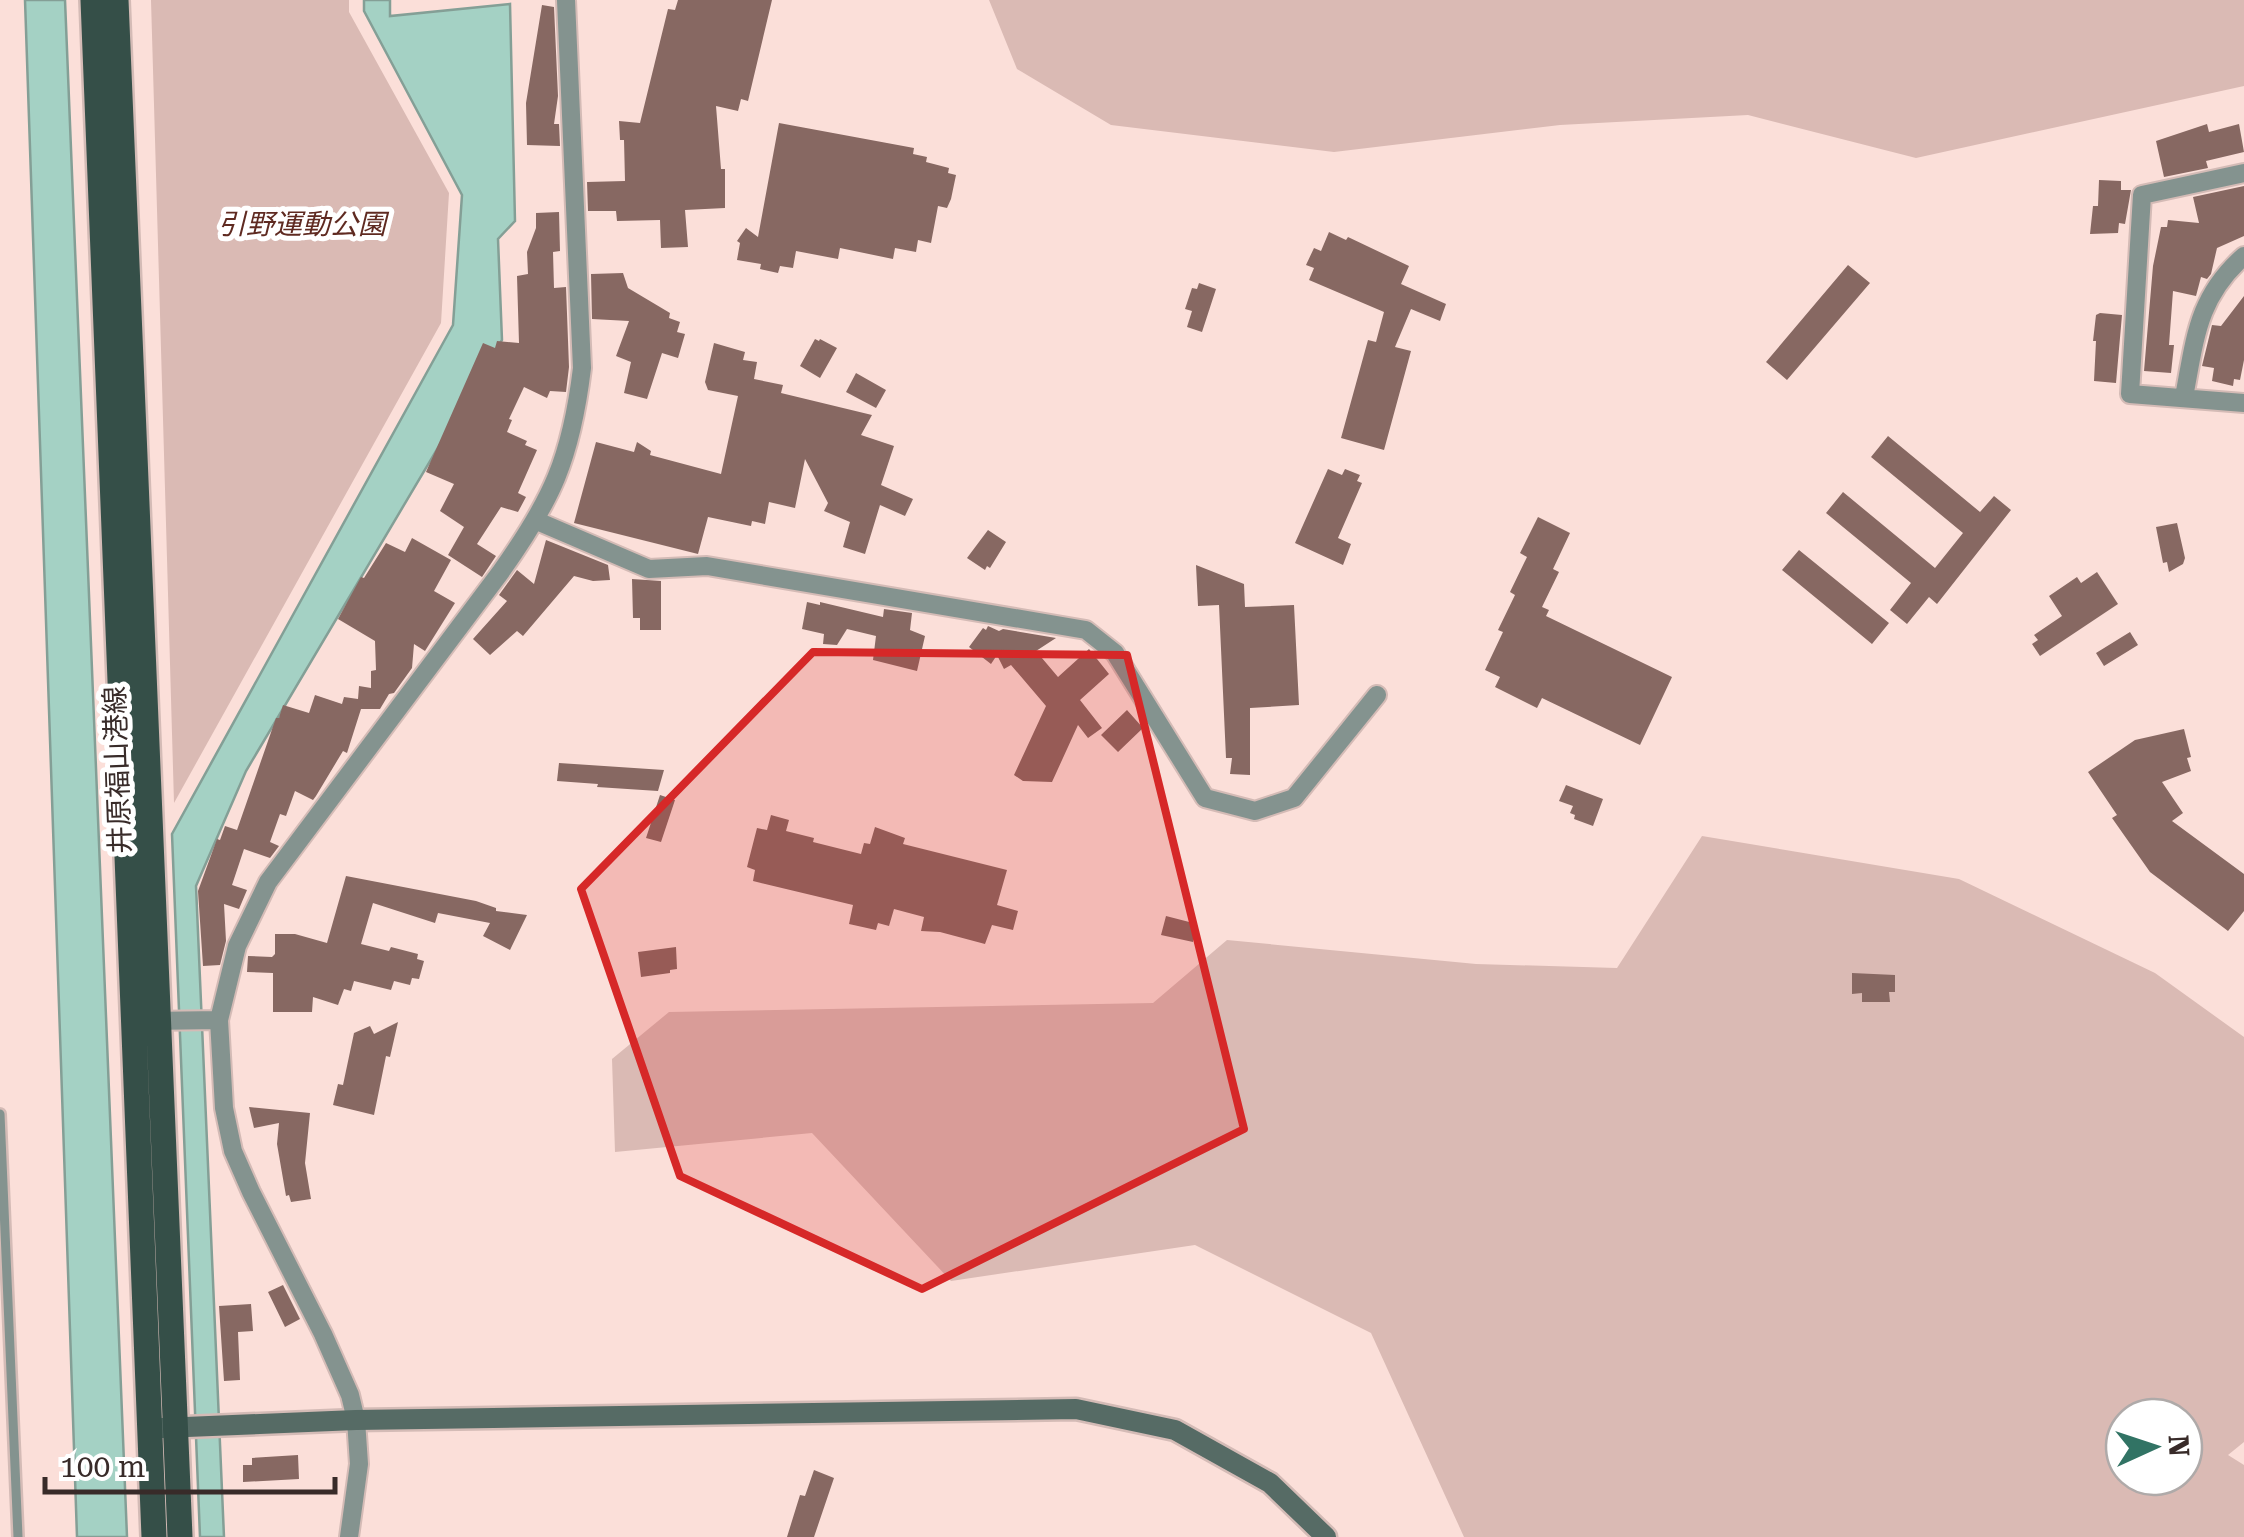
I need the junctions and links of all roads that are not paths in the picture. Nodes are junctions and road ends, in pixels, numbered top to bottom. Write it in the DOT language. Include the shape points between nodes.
graph roads {
  1 [pos="93,0"];
  2 [pos="116,0"];
  3 [pos="566,0"];
  4 [pos="2244,173"];
  5 [pos="2244,256"];
  6 [pos="2184,397"];
  7 [pos="2244,402"];
  8 [pos="537,521"];
  9 [pos="1377,696"];
  10 [pos="215,1020"];
  11 [pos="154,1021"];
  12 [pos="0,1114"];
  13 [pos="356,1420"];
  14 [pos="163,1428"];
  15 [pos="18,1537"];
  16 [pos="154,1537"];
  17 [pos="180,1537"];
  18 [pos="349,1537"];
  19 [pos="1326,1537"];
  1 -- 11 [label="main road, 井原福山港線"];
  2 -- 11 [label="main road, 井原福山港線"];
  3 -- 8 [label="street" via="582,368 564,459"];
  4 -- 6 [label="street" via="2142,195 2130,394"];
  5 -- 6 [label="street" via="2220,280 2199,318"];
  6 -- 7 [label="street"];
  8 -- 9 [label="street" via="649,569 707,566 1086,630 1115,653 1205,798 1255,811 1294,798"];
  8 -- 10 [label="street" via="268,882 237,946"];
  10 -- 11 [label="street"];
  10 -- 13 [label="street" via="233,1151"];
  11 -- 14 [label="main road, 井原福山港線"];
  12 -- 15 [label="lane"];
  13 -- 14 [label="street"];
  13 -- 18 [label="street" via="360,1464"];
  13 -- 19 [label="street" via="1076,1409 1176,1430 1270,1483"];
  14 -- 16 [label="main road, 井原福山港線"];
  14 -- 17 [label="main road, 井原福山港線"];
}
